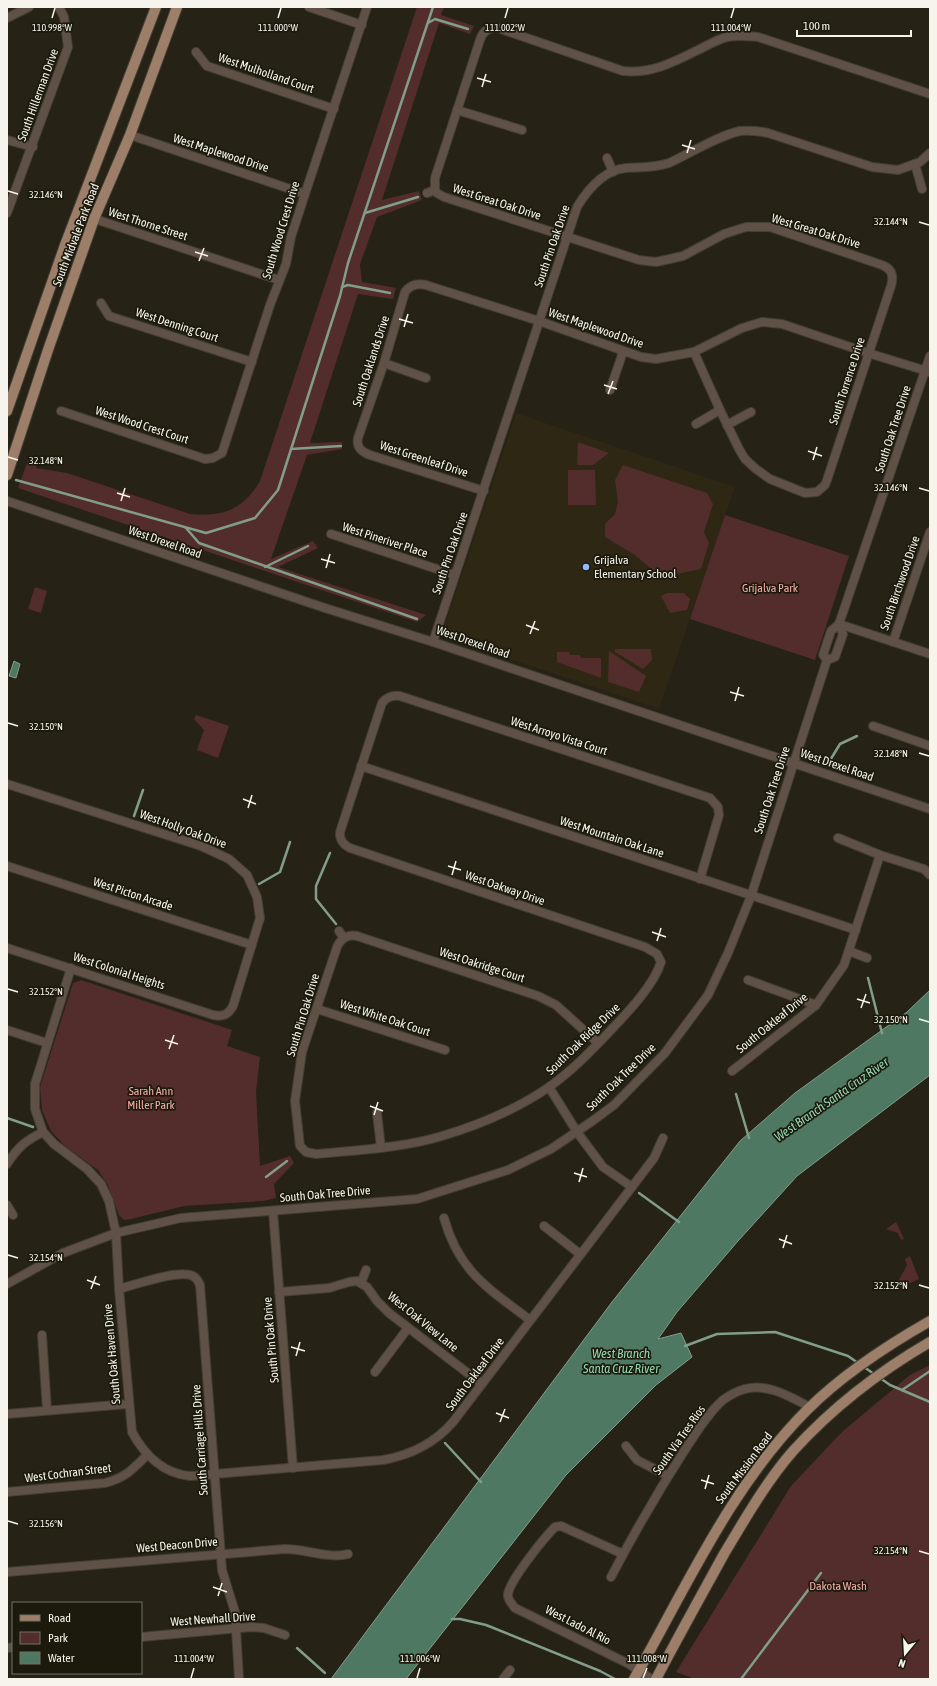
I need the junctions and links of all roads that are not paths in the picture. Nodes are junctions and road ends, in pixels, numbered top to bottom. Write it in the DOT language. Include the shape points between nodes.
graph roads {
  1 [pos="29,7"];
  2 [pos="59,7"];
  3 [pos="156,7"];
  4 [pos="177,7"];
  5 [pos="309,7"];
  6 [pos="367,7"];
  7 [pos="7,18"];
  8 [pos="362,24"];
  9 [pos="196,52"];
  10 [pos="930,94"];
  11 [pos="334,109"];
  12 [pos="457,110"];
  13 [pos="522,130"];
  14 [pos="130,135"];
  15 [pos="7,140"];
  16 [pos="32,147"];
  17 [pos="930,153"];
  18 [pos="607,158"];
  19 [pos="915,164"];
  20 [pos="613,172"];
  21 [pos="922,189"];
  22 [pos="435,190"];
  23 [pos="427,193"];
  24 [pos="305,194"];
  25 [pos="7,213"];
  26 [pos="77,213"];
  27 [pos="94,219"];
  28 [pos="567,237"];
  29 [pos="895,273"];
  30 [pos="279,280"];
  31 [pos="412,284"];
  32 [pos="102,303"];
  33 [pos="539,322"];
  34 [pos="624,352"];
  35 [pos="694,352"];
  36 [pos="868,353"];
  37 [pos="930,356"];
  38 [pos="252,362"];
  39 [pos="384,364"];
  40 [pos="928,372"];
  41 [pos="426,378"];
  42 [pos="610,390"];
  43 [pos="720,410"];
  44 [pos="7,411"];
  45 [pos="61,411"];
  46 [pos="751,412"];
  47 [pos="696,424"];
  48 [pos="727,425"];
  49 [pos="356,448"];
  50 [pos="216,460"];
  51 [pos="7,475"];
  52 [pos="484,491"];
  53 [pos="7,501"];
  54 [pos="930,532"];
  55 [pos="331,534"];
  56 [pos="455,575"];
  57 [pos="839,624"];
  58 [pos="434,642"];
  59 [pos="892,642"];
  60 [pos="930,654"];
  61 [pos="827,660"];
  62 [pos="873,726"];
  63 [pos="930,746"];
  64 [pos="793,763"];
  65 [pos="361,766"];
  66 [pos="7,784"];
  67 [pos="930,809"];
  68 [pos="838,838"];
  69 [pos="880,855"];
  70 [pos="7,866"];
  71 [pos="930,875"];
  72 [pos="700,879"];
  73 [pos="750,896"];
  74 [pos="856,930"];
  75 [pos="342,935"];
  76 [pos="252,945"];
  77 [pos="7,948"];
  78 [pos="849,951"];
  79 [pos="662,957"];
  80 [pos="867,958"];
  81 [pos="71,968"];
  82 [pos="748,980"];
  83 [pos="816,1005"];
  84 [pos="317,1009"];
  85 [pos="226,1017"];
  86 [pos="7,1030"];
  87 [pos="47,1043"];
  88 [pos="598,1043"];
  89 [pos="445,1050"];
  90 [pos="732,1070"];
  91 [pos="549,1087"];
  92 [pos="377,1113"];
  93 [pos="43,1132"];
  94 [pos="577,1132"];
  95 [pos="663,1138"];
  96 [pos="381,1148"];
  97 [pos="302,1152"];
  98 [pos="7,1164"];
  99 [pos="632,1187"];
  100 [pos="7,1205"];
  101 [pos="273,1211"];
  102 [pos="13,1215"];
  103 [pos="444,1218"];
  104 [pos="544,1226"];
  105 [pos="116,1233"];
  106 [pos="580,1254"];
  107 [pos="366,1270"];
  108 [pos="361,1283"];
  109 [pos="7,1284"];
  110 [pos="119,1289"];
  111 [pos="279,1292"];
  112 [pos="530,1320"];
  113 [pos="930,1321"];
  114 [pos="408,1328"];
  115 [pos="42,1335"];
  116 [pos="930,1342"];
  117 [pos="375,1372"];
  118 [pos="482,1384"];
  119 [pos="128,1404"];
  120 [pos="810,1407"];
  121 [pos="47,1410"];
  122 [pos="7,1414"];
  123 [pos="626,1446"];
  124 [pos="148,1455"];
  125 [pos="293,1468"];
  126 [pos="215,1474"];
  127 [pos="668,1476"];
  128 [pos="743,1490"];
  129 [pos="7,1492"];
  130 [pos="758,1500"];
  131 [pos="220,1554"];
  132 [pos="348,1554"];
  133 [pos="623,1554"];
  134 [pos="7,1572"];
  135 [pos="611,1577"];
  136 [pos="236,1629"];
  137 [pos="285,1635"];
  138 [pos="142,1637"];
  139 [pos="510,1670"];
  140 [pos="637,1675"];
  141 [pos="239,1679"];
  142 [pos="503,1679"];
  143 [pos="651,1679"];
  144 [pos="656,1679"];
  1 -- 7 [label="street"];
  2 -- 16 [label="street, South Hillerman Drive" via="64,17 68,47"];
  3 -- 26 [label="main road, South Midvale Park Road"];
  4 -- 14 [label="main road, South Midvale Park Road"];
  5 -- 8 [label="street"];
  6 -- 8 [label="street, South Wood Crest Drive"];
  8 -- 11 [label="street, South Wood Crest Drive"];
  9 -- 11 [label="street, West Mulholland Court" via="207,66"];
  10 -- 12 [label="street" via="758,37 743,35 726,38 658,68 645,72 631,72 498,28 485,28"];
  11 -- 24 [label="street, South Wood Crest Drive"];
  12 -- 13 [label="street"];
  12 -- 22 [label="street" via="435,178"];
  14 -- 24 [label="street, West Maplewood Drive"];
  14 -- 27 [label="main road, South Midvale Park Road"];
  15 -- 16 [label="street"];
  16 -- 25 [label="street, South Hillerman Drive"];
  17 -- 19 [label="street, South Pin Oak Drive"];
  18 -- 20 [label="street"];
  19 -- 20 [label="street, South Pin Oak Drive" via="898,170 872,167 768,133 742,131 730,134 661,166 625,168"];
  19 -- 21 [label="street"];
  20 -- 28 [label="street, South Pin Oak Drive" via="602,177 586,193 577,207"];
  22 -- 23 [label="street"];
  22 -- 28 [label="street, West Great Oak Drive" via="444,197"];
  24 -- 30 [label="street, South Wood Crest Drive" via="291,237 286,264"];
  26 -- 27 [label="street, West Thorne Street"];
  26 -- 44 [label="main road, South Midvale Park Road"];
  27 -- 30 [label="street, West Thorne Street"];
  27 -- 51 [label="main road, South Midvale Park Road"];
  28 -- 29 [label="street, West Great Oak Drive" via="638,260 656,262 683,256 724,234 746,227 770,227 882,265"];
  28 -- 33 [label="street, South Pin Oak Drive"];
  29 -- 36 [label="street, South Torrence Drive"];
  30 -- 38 [label="street, South Wood Crest Drive"];
  31 -- 33 [label="street, West Maplewood Drive" via="422,284"];
  31 -- 39 [label="street, South Oaklands Drive" via="405,292"];
  32 -- 38 [label="street, West Denning Court" via="109,316"];
  33 -- 34 [label="street, West Maplewood Drive"];
  33 -- 52 [label="street, South Pin Oak Drive"];
  34 -- 35 [label="street, West Maplewood Drive" via="656,359"];
  34 -- 42 [label="street"];
  35 -- 36 [label="street, West Maplewood Drive" via="742,328 762,322 782,324"];
  35 -- 43 [label="street"];
  36 -- 40 [label="street, West Maplewood Drive"];
  36 -- 48 [label="street, South Torrence Drive" via="827,480 818,494 809,494 770,479 756,469 739,449"];
  37 -- 40 [label="street, South Oak Tree Drive"];
  38 -- 50 [label="street, South Wood Crest Drive" via="225,446"];
  39 -- 41 [label="street"];
  39 -- 49 [label="street, South Oaklands Drive"];
  40 -- 57 [label="street, South Oak Tree Drive"];
  43 -- 47 [label="street"];
  43 -- 48 [label="street"];
  45 -- 50 [label="street, West Wood Crest Court" via="202,458"];
  46 -- 48 [label="street"];
  49 -- 52 [label="street, West Greenleaf Drive" via="370,455"];
  52 -- 56 [label="street, South Pin Oak Drive"];
  53 -- 58 [label="street, West Drexel Road"];
  54 -- 59 [label="street, South Birchwood Drive"];
  55 -- 56 [label="street, West Pineriver Place"];
  56 -- 58 [label="street, South Pin Oak Drive"];
  57 -- 59 [label="street"];
  57 -- 61 [label="street, South Oak Tree Drive" via="831,631 823,655"];
  57 -- 61 [label="street, South Oak Tree Drive" via="843,634 835,657"];
  58 -- 64 [label="street, West Drexel Road"];
  59 -- 60 [label="street"];
  61 -- 64 [label="street, South Oak Tree Drive"];
  62 -- 63 [label="street"];
  64 -- 67 [label="street, West Drexel Road"];
  64 -- 73 [label="street, South Oak Tree Drive"];
  65 -- 72 [label="street, West Mountain Oak Lane"];
  65 -- 72 [label="street, West Arroyo Vista Court" via="387,694 400,696 710,798 721,805"];
  65 -- 79 [label="street, West Oakway Drive" via="340,832 341,844 645,948"];
  66 -- 76 [label="street, West Holly Oak Drive" via="201,846 229,859 247,875 257,897 260,918"];
  68 -- 69 [label="street"];
  69 -- 71 [label="street" via="924,869"];
  69 -- 74 [label="street, South Oakleaf Drive"];
  70 -- 76 [label="street, West Picton Arcade"];
  72 -- 73 [label="street, West Mountain Oak Lane"];
  73 -- 74 [label="street, West Mountain Oak Lane"];
  73 -- 94 [label="street, South Oak Tree Drive" via="728,953 708,995 665,1053 614,1104"];
  74 -- 78 [label="street, South Oakleaf Drive"];
  75 -- 84 [label="street, South Pin Oak Drive"];
  75 -- 88 [label="street, West Oakridge Court" via="357,936 538,996 556,1005"];
  76 -- 85 [label="street, West Holly Oak Drive" via="233,1006"];
  77 -- 81 [label="street, West Colonial Heights"];
  78 -- 80 [label="street"];
  78 -- 83 [label="street, South Oakleaf Drive" via="844,965"];
  79 -- 88 [label="street, South Oak Ridge Drive" via="659,968 630,1010"];
  81 -- 85 [label="street, West Colonial Heights" via="213,1015"];
  81 -- 87 [label="street, South Oak Haven Drive"];
  82 -- 83 [label="street"];
  83 -- 90 [label="street, South Oakleaf Drive"];
  84 -- 89 [label="street, West White Oak Court"];
  84 -- 97 [label="street, South Pin Oak Drive" via="302,1052 295,1101"];
  86 -- 87 [label="street"];
  87 -- 93 [label="street, South Oak Haven Drive" via="35,1084 35,1109"];
  88 -- 91 [label="street, South Oak Ridge Drive"];
  91 -- 94 [label="street"];
  91 -- 96 [label="street, South Oak Ridge Drive" via="488,1120 441,1136"];
  92 -- 96 [label="street"];
  93 -- 98 [label="street" via="27,1140 15,1151"];
  93 -- 105 [label="street, South Oak Haven Drive" via="54,1144 87,1168 101,1184 110,1201"];
  94 -- 99 [label="street" via="604,1166"];
  94 -- 101 [label="street, South Oak Tree Drive" via="547,1151 508,1170 417,1199"];
  95 -- 99 [label="street, South Oakleaf Drive" via="654,1158"];
  96 -- 97 [label="street, South Oak Ridge Drive" via="316,1154"];
  99 -- 106 [label="street, South Oakleaf Drive"];
  100 -- 102 [label="street"];
  101 -- 105 [label="street, South Oak Tree Drive" via="181,1218"];
  101 -- 111 [label="street, South Pin Oak Drive"];
  103 -- 112 [label="street" via="448,1235 466,1267"];
  104 -- 106 [label="street"];
  105 -- 109 [label="street, South Oak Tree Drive" via="63,1253"];
  105 -- 110 [label="street, South Oak Haven Drive"];
  106 -- 112 [label="street, South Oakleaf Drive"];
  107 -- 108 [label="street"];
  108 -- 111 [label="street" via="353,1281 329,1288"];
  108 -- 114 [label="street, West Oak View Lane" via="383,1308"];
  110 -- 119 [label="street, South Oak Haven Drive"];
  110 -- 126 [label="street, South Carriage Hills Drive" via="153,1279 195,1274 200,1285"];
  111 -- 125 [label="street, South Pin Oak Drive"];
  112 -- 118 [label="street, South Oakleaf Drive"];
  113 -- 120 [label="main road, South Mission Road" via="847,1375"];
  114 -- 117 [label="street"];
  114 -- 118 [label="street, West Oak View Lane"];
  115 -- 121 [label="street"];
  116 -- 130 [label="main road" via="864,1385 820,1424 776,1472"];
  118 -- 125 [label="street, South Oakleaf Drive" via="446,1430 431,1443 413,1452 383,1460"];
  119 -- 121 [label="street"];
  119 -- 124 [label="street, South Oak Haven Drive" via="132,1432"];
  120 -- 127 [label="street, South Via Tres Rios" via="777,1390 762,1388 734,1392 704,1421"];
  120 -- 128 [label="main road, South Mission Road" via="764,1459"];
  121 -- 122 [label="street"];
  123 -- 127 [label="street" via="637,1460"];
  124 -- 126 [label="street, South Oak Haven Drive" via="164,1468 179,1474"];
  124 -- 129 [label="street, West Cochran Street" via="128,1474 105,1483"];
  125 -- 126 [label="street, South Oakleaf Drive"];
  126 -- 131 [label="street, South Carriage Hills Drive"];
  127 -- 133 [label="street, South Via Tres Rios"];
  128 -- 130 [label="main road"];
  128 -- 140 [label="main road, South Mission Road" via="722,1521"];
  130 -- 144 [label="main road" via="702,1593"];
  131 -- 132 [label="street, West Deacon Drive" via="292,1549 330,1555"];
  131 -- 134 [label="street, West Deacon Drive"];
  131 -- 136 [label="street, South Carriage Hills Drive" via="223,1576 234,1606"];
  133 -- 135 [label="street, South Via Tres Rios"];
  133 -- 140 [label="street, West Lado Al Rio" via="561,1526 555,1527 517,1574 508,1598 515,1608 628,1663"];
  136 -- 137 [label="street, West Newhall Drive" via="257,1627"];
  136 -- 138 [label="street, West Newhall Drive"];
  136 -- 141 [label="street, South Carriage Hills Drive"];
  139 -- 142 [label="street"];
  140 -- 143 [label="street, West Lado Al Rio"];
}
